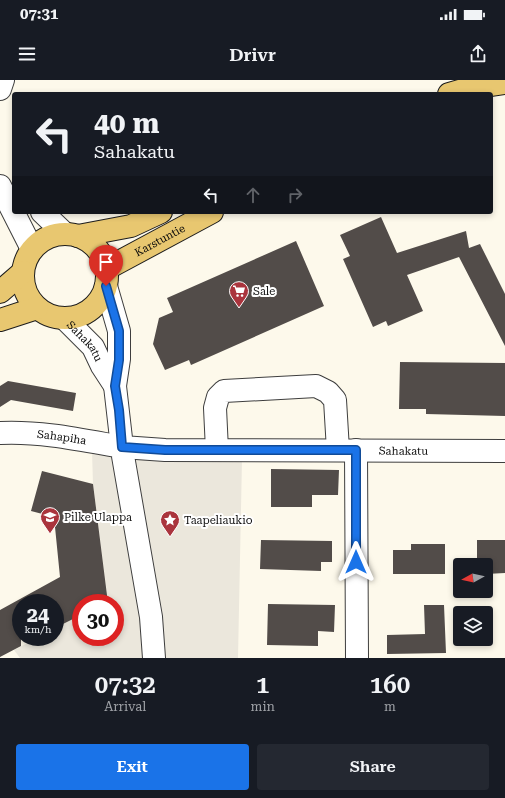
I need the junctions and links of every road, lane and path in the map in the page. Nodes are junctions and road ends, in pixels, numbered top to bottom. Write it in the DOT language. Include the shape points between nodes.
graph roads {
  1 [pos="3,80"];
  2 [pos="505,83"];
  3 [pos="0,89"];
  4 [pos="456,92"];
  5 [pos="0,178"];
  6 [pos="0,186"];
  7 [pos="12,187"];
  8 [pos="12,210"];
  9 [pos="14,214"];
  10 [pos="45,214"];
  11 [pos="157,214"];
  12 [pos="209,214"];
  13 [pos="72,235"];
  14 [pos="32,249"];
  15 [pos="22,272"];
  16 [pos="106,277"];
  17 [pos="0,292"];
  18 [pos="37,308"];
  19 [pos="64,319"];
  20 [pos="0,320"];
  21 [pos="115,386"];
  22 [pos="0,433"];
  23 [pos="122,447"];
  24 [pos="216,450"];
  25 [pos="347,450"];
  26 [pos="505,451"];
  27 [pos="154,658"];
  28 [pos="357,658"];
  1 -- 3 [label="street"];
  2 -- 4 [label="main road"];
  5 -- 7 [label="street"];
  6 -- 8 [label="street"];
  9 -- 14 [label="street"];
  10 -- 13 [label="street"];
  11 -- 13 [label="main road" via="131,226"];
  12 -- 16 [label="main road, Karstuntie"];
  13 -- 14 [label="main road" via="53,235"];
  13 -- 16 [label="main road" via="88,241 97,248 103,258"];
  14 -- 15 [label="main road" via="25,260"];
  15 -- 17 [label="main road"];
  15 -- 18 [label="main road" via="28,298"];
  16 -- 19 [label="main road" via="100,299 91,310"];
  16 -- 21 [label="street, Sahakatu" via="119,331 119,360"];
  18 -- 19 [label="main road" via="54,318"];
  18 -- 20 [label="main road"];
  19 -- 21 [label="street, Sahakatu" via="93,347"];
  21 -- 23 [label="street, Sahakatu"];
  22 -- 23 [label="street, Sahapiha" via="20,432"];
  23 -- 24 [label="street, Sahakatu"];
  23 -- 27 [label="street" via="151,617"];
  24 -- 25 [label="street, Sahakatu"];
  24 -- 25 [label="street" via="215,408 218,397 224,391 316,386 328,392 334,400"];
  25 -- 26 [label="street, Sahakatu"];
  25 -- 28 [label="street"];
}
